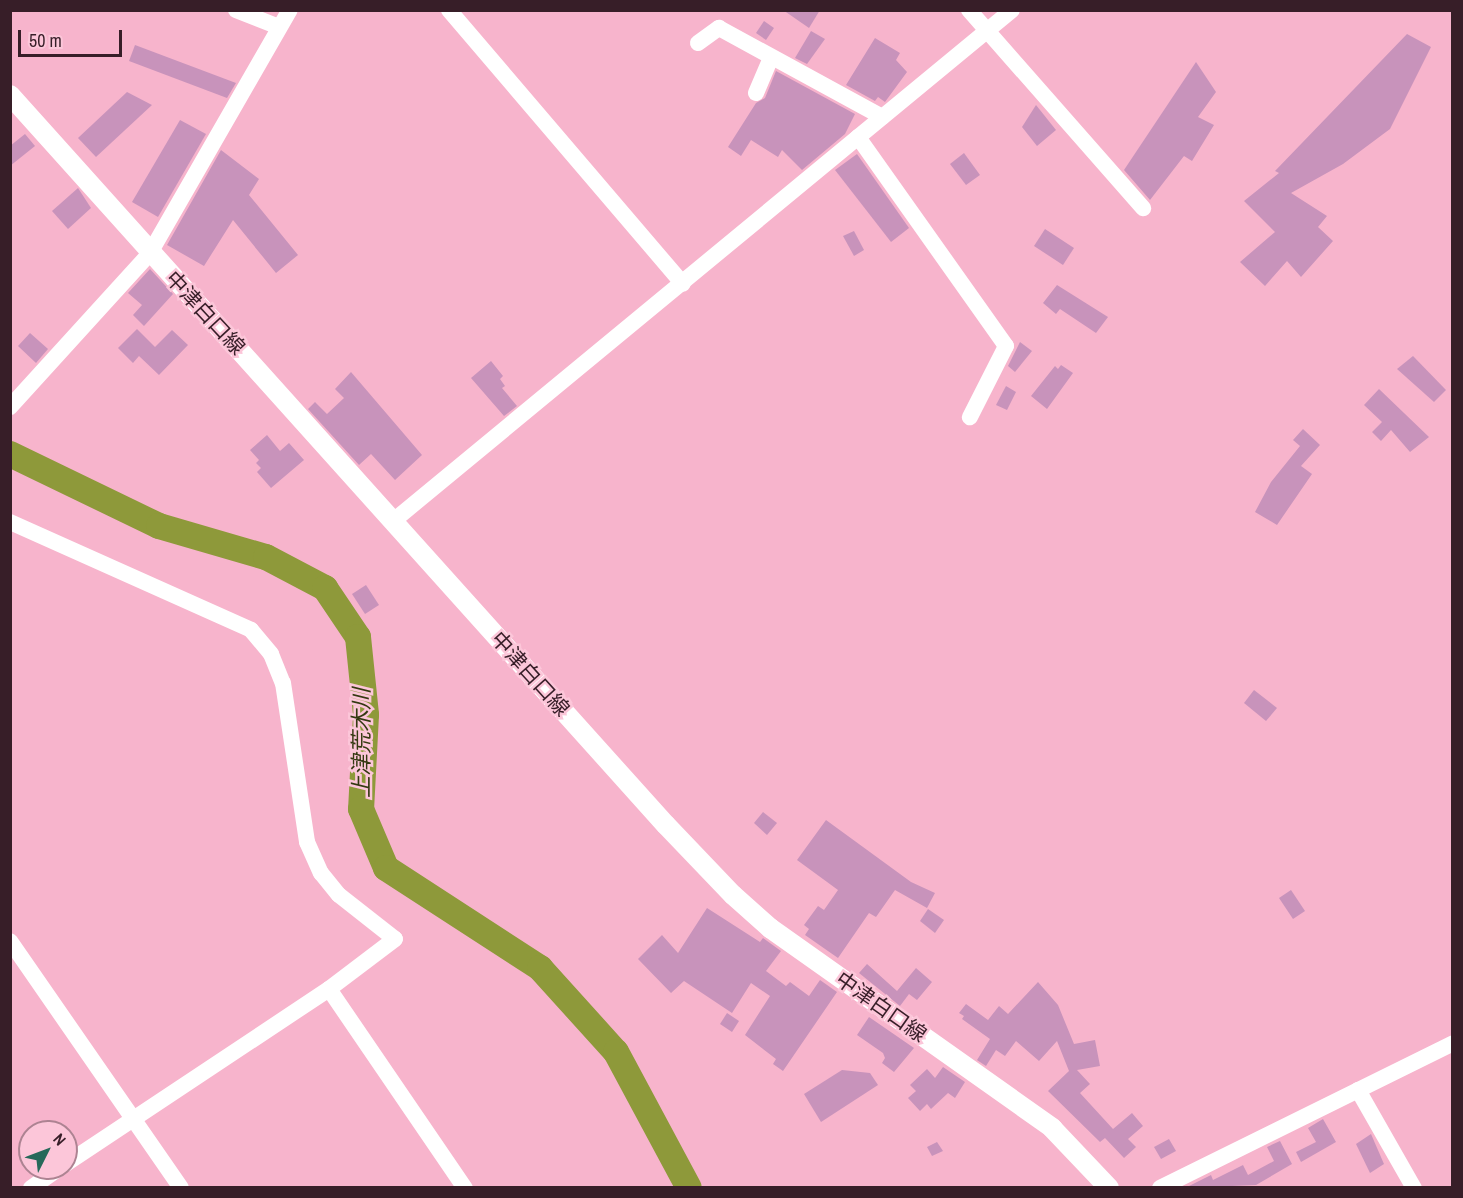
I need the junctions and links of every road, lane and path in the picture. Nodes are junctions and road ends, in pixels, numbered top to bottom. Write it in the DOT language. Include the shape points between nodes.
graph roads {
  1 [pos="236,10"];
  2 [pos="290,10"];
  3 [pos="449,10"];
  4 [pos="969,10"];
  5 [pos="1011,10"];
  6 [pos="279,27"];
  7 [pos="987,31"];
  8 [pos="698,43"];
  9 [pos="771,57"];
  10 [pos="756,93"];
  11 [pos="10,95"];
  12 [pos="882,117"];
  13 [pos="858,137"];
  14 [pos="1143,208"];
  15 [pos="150,253"];
  16 [pos="683,284"];
  17 [pos="10,407"];
  18 [pos="970,417"];
  19 [pos="10,522"];
  20 [pos="392,522"];
  21 [pos="10,941"];
  22 [pos="329,989"];
  23 [pos="1452,1044"];
  24 [pos="1358,1090"];
  25 [pos="133,1118"];
  26 [pos="78,1156"];
  27 [pos="181,1188"];
  28 [pos="465,1188"];
  29 [pos="1109,1188"];
  30 [pos="1160,1188"];
  31 [pos="1414,1188"];
  1 -- 6 [label="street"];
  2 -- 6 [label="street"];
  3 -- 16 [label="street"];
  4 -- 7 [label="street"];
  5 -- 7 [label="street"];
  6 -- 15 [label="street"];
  7 -- 12 [label="street"];
  7 -- 14 [label="street"];
  8 -- 9 [label="street" via="719,28"];
  9 -- 10 [label="street"];
  9 -- 12 [label="street"];
  11 -- 15 [label="main road, 中津白口線"];
  12 -- 13 [label="street"];
  13 -- 16 [label="street"];
  13 -- 18 [label="street" via="1006,346"];
  15 -- 17 [label="street"];
  15 -- 20 [label="main road, 中津白口線"];
  16 -- 20 [label="street"];
  19 -- 22 [label="street" via="213,610 251,630 271,654 289,714 307,842 321,873 339,895 395,939"];
  20 -- 29 [label="main road, 中津白口線" via="733,895 770,928 1052,1128"];
  21 -- 25 [label="street"];
  22 -- 25 [label="street"];
  22 -- 28 [label="street"];
  23 -- 24 [label="street"];
  24 -- 30 [label="street"];
  24 -- 31 [label="street"];
  25 -- 26 [label="street"];
  25 -- 27 [label="street"];
}
